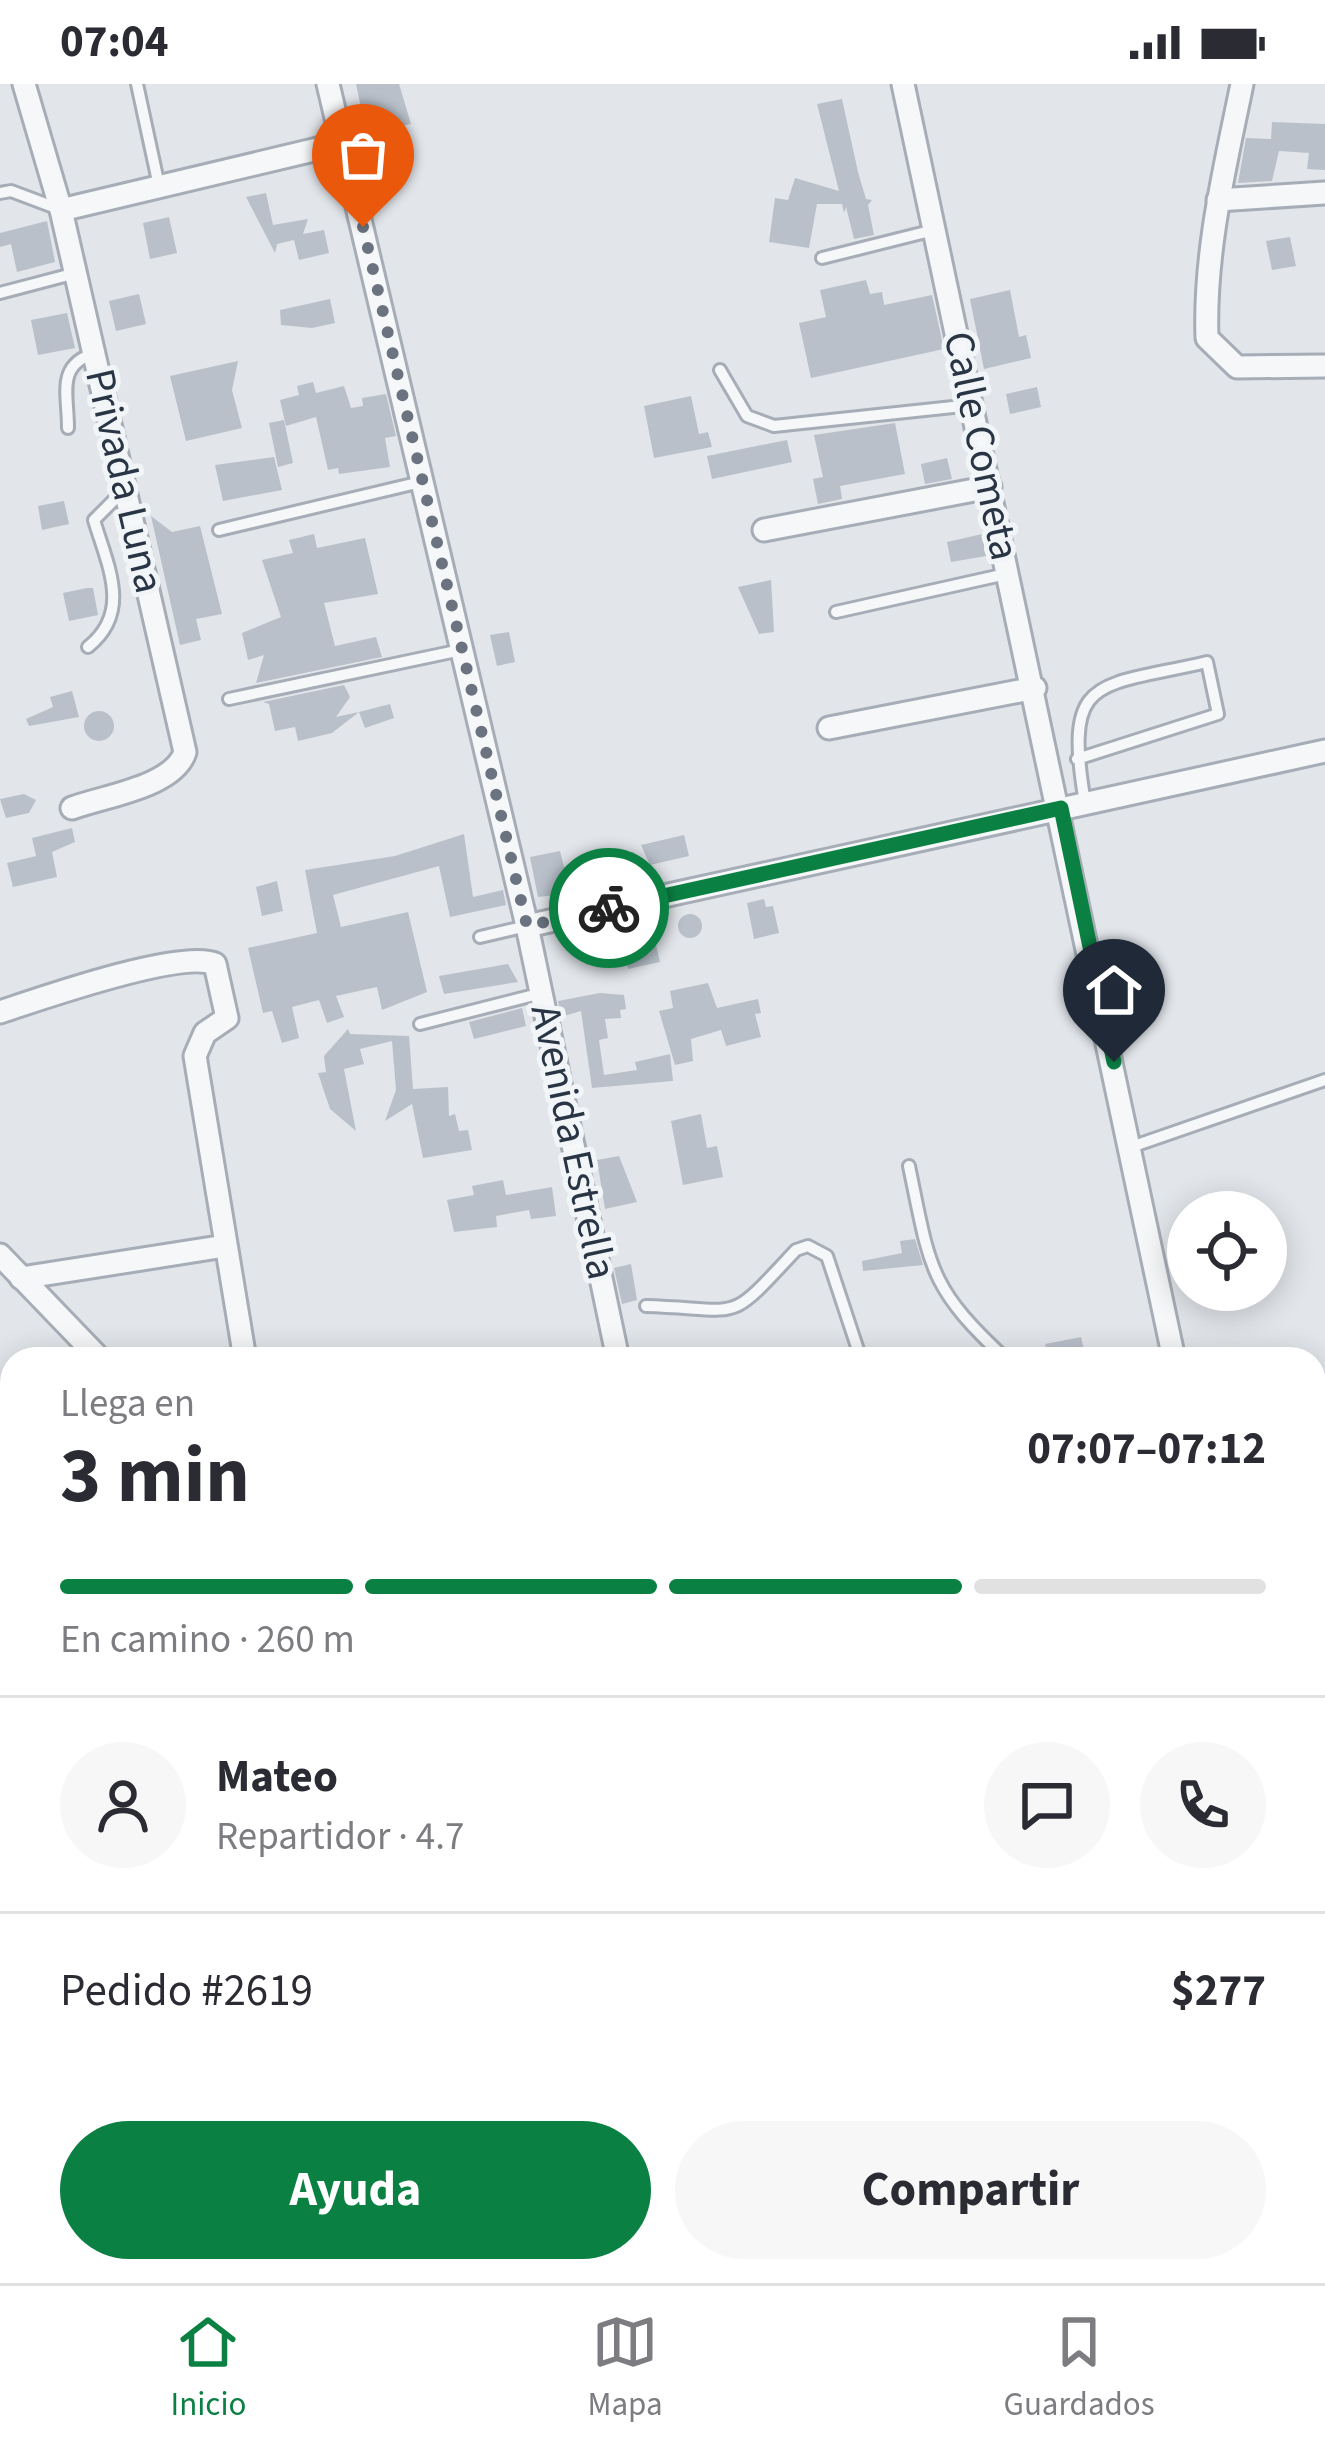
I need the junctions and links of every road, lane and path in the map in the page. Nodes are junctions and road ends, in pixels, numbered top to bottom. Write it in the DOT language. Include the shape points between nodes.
graph roads {
  1 [pos="24,84"];
  2 [pos="136,84"];
  3 [pos="328,84"];
  4 [pos="903,84"];
  5 [pos="1242,84"];
  6 [pos="343,143"];
  7 [pos="159,187"];
  8 [pos="0,193"];
  9 [pos="1325,193"];
  10 [pos="1218,200"];
  11 [pos="61,210"];
  12 [pos="934,230"];
  13 [pos="822,258"];
  14 [pos="76,273"];
  15 [pos="0,292"];
  16 [pos="95,353"];
  17 [pos="1325,366"];
  18 [pos="720,370"];
  19 [pos="972,405"];
  20 [pos="68,428"];
  21 [pos="425,481"];
  22 [pos="990,487"];
  23 [pos="128,488"];
  24 [pos="219,530"];
  25 [pos="764,530"];
  26 [pos="1009,573"];
  27 [pos="836,612"];
  28 [pos="88,647"];
  29 [pos="464,650"];
  30 [pos="1034,688"];
  31 [pos="229,699"];
  32 [pos="829,728"];
  33 [pos="1325,751"];
  34 [pos="1078,758"];
  35 [pos="1085,803"];
  36 [pos="72,808"];
  37 [pos="1061,808"];
  38 [pos="527,926"];
  39 [pos="480,937"];
  40 [pos="542,993"];
  41 [pos="0,1012"];
  42 [pos="420,1024"];
  43 [pos="1325,1080"];
  44 [pos="1131,1147"];
  45 [pos="909,1166"];
  46 [pos="225,1246"];
  47 [pos="0,1255"];
  48 [pos="21,1278"];
  49 [pos="646,1306"];
  50 [pos="88,1347"];
  51 [pos="243,1347"];
  52 [pos="616,1347"];
  53 [pos="857,1347"];
  54 [pos="993,1347"];
  55 [pos="1172,1347"];
  1 -- 11 [label="street, Privada Luna"];
  2 -- 7 [label="lane"];
  3 -- 6 [label="street, Avenida Estrella"];
  4 -- 12 [label="street, Calle Cometa"];
  5 -- 10 [label="street"];
  6 -- 7 [label="street"];
  6 -- 21 [label="street, Avenida Estrella"];
  7 -- 11 [label="street"];
  8 -- 11 [label="lane"];
  9 -- 10 [label="street"];
  10 -- 17 [label="street" via="1207,338 1238,367"];
  11 -- 14 [label="street, Privada Luna"];
  12 -- 13 [label="lane"];
  12 -- 19 [label="street, Calle Cometa"];
  14 -- 15 [label="lane"];
  14 -- 16 [label="street, Privada Luna"];
  16 -- 20 [label="lane" via="68,369"];
  16 -- 23 [label="street, Privada Luna"];
  18 -- 19 [label="lane" via="747,416 774,426"];
  19 -- 22 [label="street, Calle Cometa"];
  21 -- 24 [label="lane"];
  21 -- 29 [label="street, Avenida Estrella"];
  22 -- 25 [label="street"];
  22 -- 26 [label="street, Calle Cometa"];
  23 -- 28 [label="lane" via="94,520 116,608 108,631"];
  23 -- 36 [label="street, Privada Luna" via="185,752 166,776"];
  26 -- 27 [label="lane"];
  26 -- 30 [label="street, Calle Cometa"];
  29 -- 31 [label="lane"];
  29 -- 38 [label="street, Avenida Estrella"];
  30 -- 32 [label="street"];
  30 -- 37 [label="street, Calle Cometa"];
  33 -- 35 [label="street"];
  34 -- 34 [label="lane" via="1074,738 1100,687 1207,662 1218,714"];
  34 -- 35 [label="lane"];
  35 -- 37 [label="street"];
  37 -- 38 [label="street"];
  37 -- 44 [label="street, Calle Cometa"];
  38 -- 39 [label="lane"];
  38 -- 40 [label="street, Avenida Estrella"];
  40 -- 42 [label="lane"];
  40 -- 52 [label="street, Avenida Estrella"];
  41 -- 46 [label="street" via="191,960 214,964 227,1012 195,1056"];
  43 -- 44 [label="lane"];
  44 -- 55 [label="street, Calle Cometa"];
  45 -- 54 [label="lane" via="930,1268 956,1313"];
  46 -- 48 [label="street"];
  46 -- 51 [label="street"];
  47 -- 48 [label="street"];
  48 -- 50 [label="street"];
  49 -- 53 [label="lane" via="723,1313 747,1305 808,1246 827,1256"];
}
